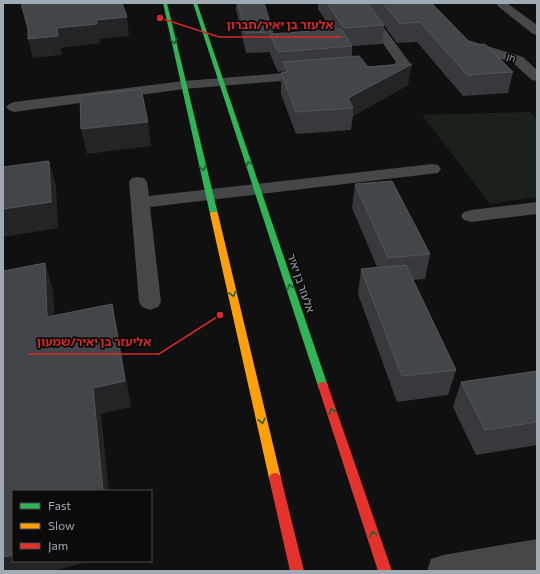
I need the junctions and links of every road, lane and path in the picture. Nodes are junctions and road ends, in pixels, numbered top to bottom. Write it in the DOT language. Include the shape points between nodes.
graph roads {
  1 [pos="165,3"];
  2 [pos="195,3"];
  3 [pos="426,3"];
  4 [pos="503,5"];
  5 [pos="369,15"];
  6 [pos="537,31"];
  7 [pos="359,71"];
  8 [pos="321,74"];
  9 [pos="537,77"];
  10 [pos="222,82"];
  11 [pos="184,84"];
  12 [pos="14,107"];
  13 [pos="432,169"];
  14 [pos="138,182"];
  15 [pos="257,189"];
  16 [pos="210,194"];
  17 [pos="140,203"];
  18 [pos="537,208"];
  19 [pos="471,216"];
  20 [pos="150,302"];
  21 [pos="537,555"];
  22 [pos="297,571"];
  23 [pos="385,571"];
  24 [pos="443,571"];
  1 -- 11 [label="street, one-way"];
  2 -- 10 [label="street, אלעזר בן יאיר"];
  3 -- 9 [label="street, חן" via="464,43 518,60"];
  4 -- 6 [label="street"];
  5 -- 7 [label="street" via="403,63 398,68"];
  8 -- 10 [label="street"];
  10 -- 11 [label="street"];
  15 -- 10 [label="street, אלעזר בן יאיר, one-way"];
  11 -- 12 [label="street"];
  11 -- 16 [label="street, one-way"];
  13 -- 15 [label="street"];
  14 -- 17 [label="street"];
  15 -- 16 [label="street"];
  23 -- 15 [label="street, אלעזר בן יאיר, one-way"];
  16 -- 17 [label="street"];
  16 -- 22 [label="street, one-way"];
  17 -- 20 [label="street"];
  18 -- 19 [label="street"];
  21 -- 24 [label="street"];
}
